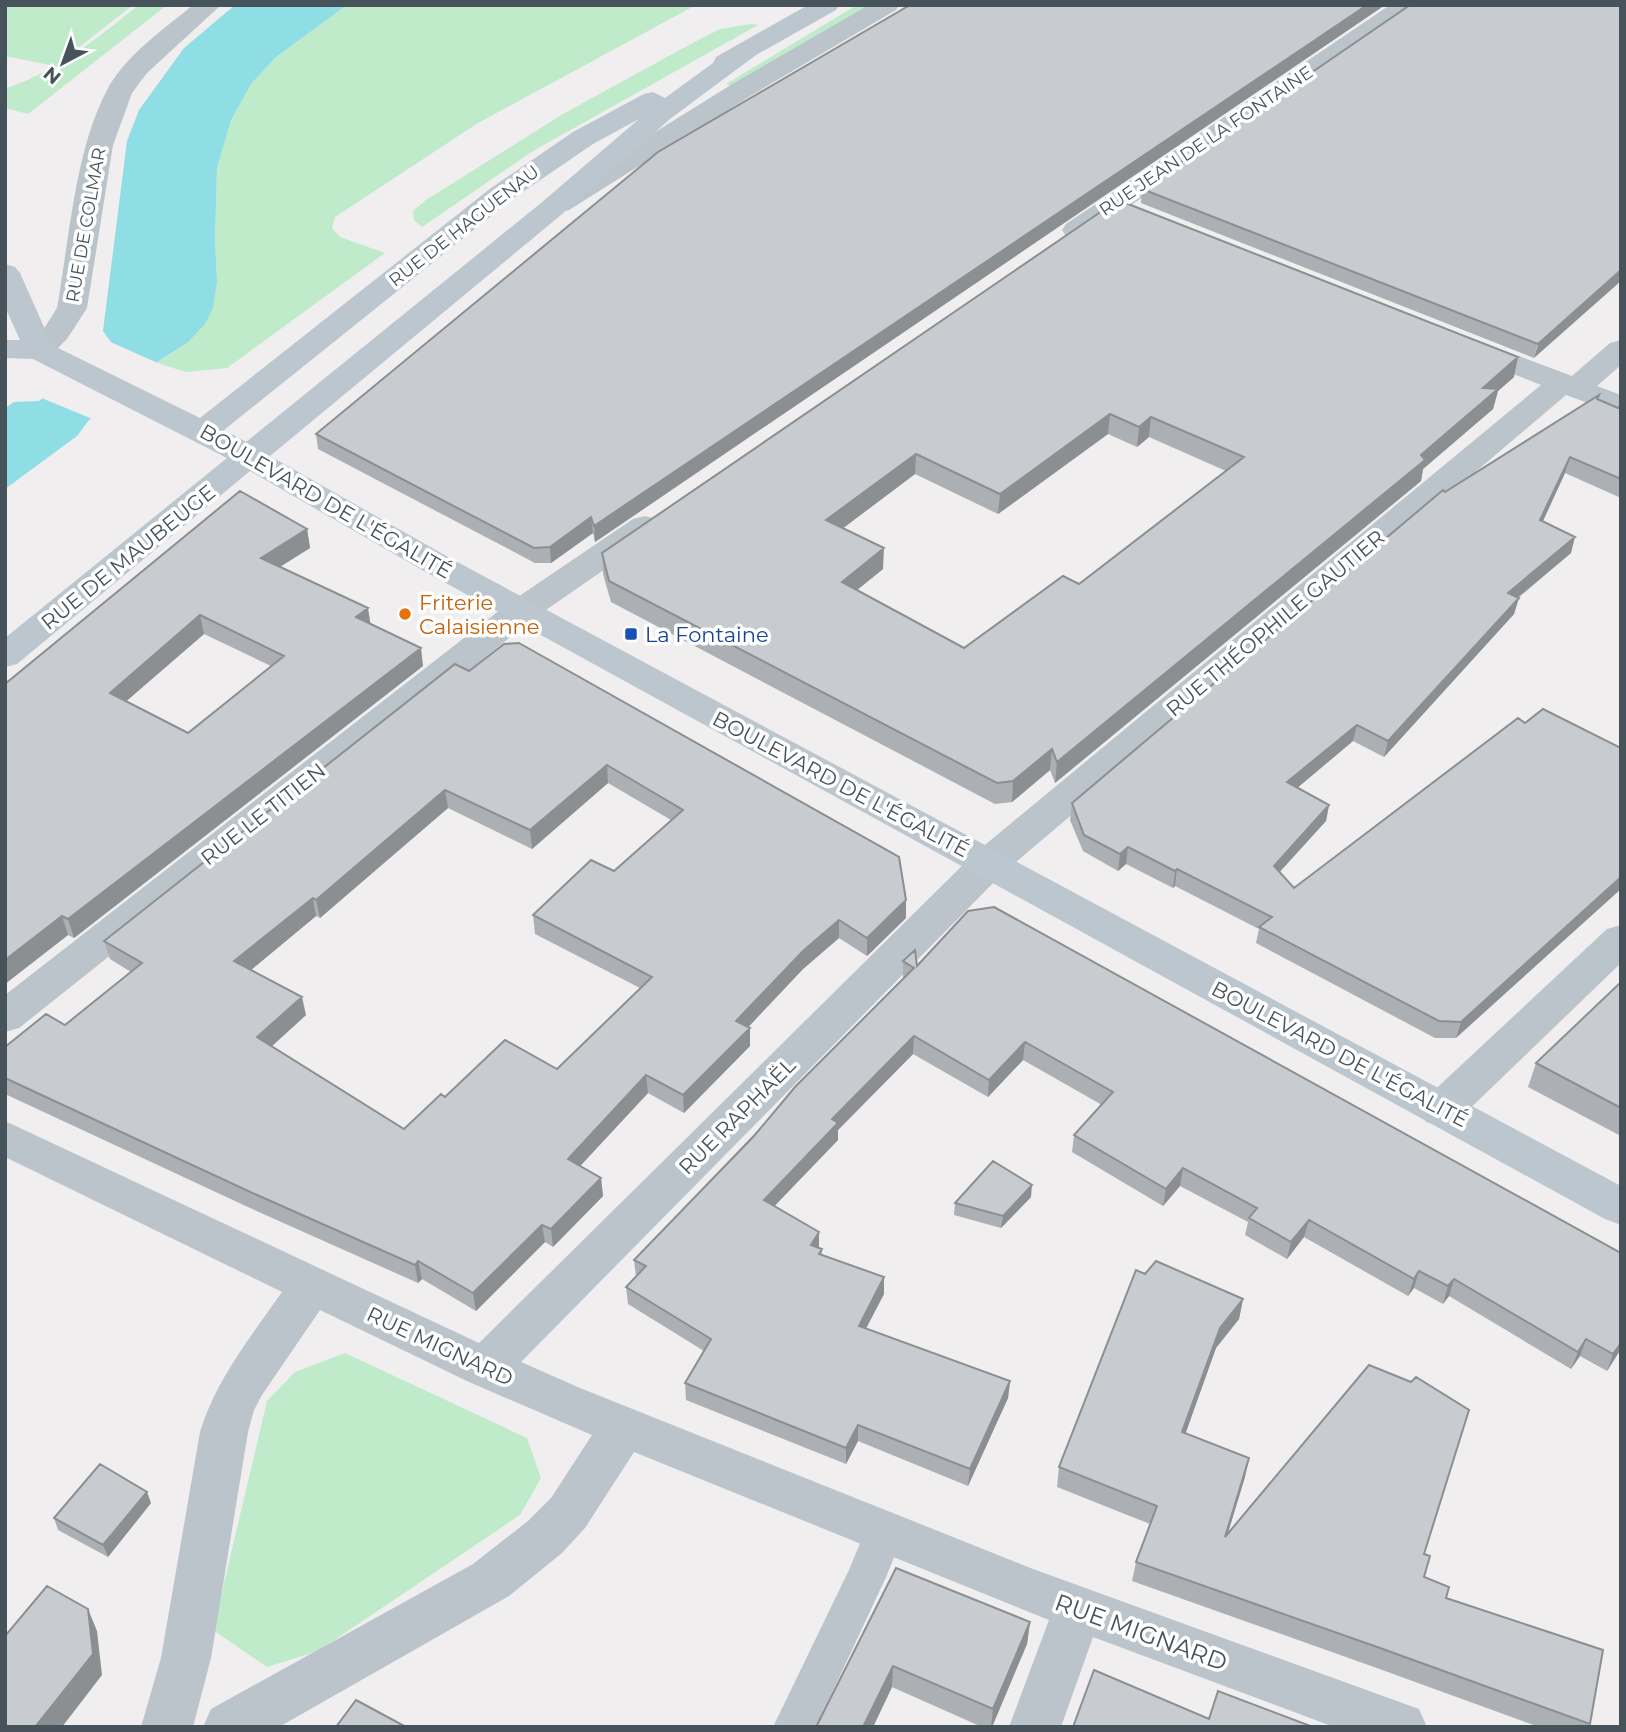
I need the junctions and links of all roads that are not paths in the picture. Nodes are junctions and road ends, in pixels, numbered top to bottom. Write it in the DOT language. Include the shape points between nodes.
graph roads {
  1 [pos="209,5"];
  2 [pos="827,5"];
  3 [pos="887,5"];
  4 [pos="1407,5"];
  5 [pos="746,51"];
  6 [pos="551,209"];
  7 [pos="1055,245"];
  8 [pos="5,273"];
  9 [pos="1437,334"];
  10 [pos="5,349"];
  11 [pos="1621,349"];
  12 [pos="50,356"];
  13 [pos="5,372"];
  14 [pos="1569,386"];
  15 [pos="1621,406"];
  16 [pos="203,431"];
  17 [pos="250,456"];
  18 [pos="665,512"];
  19 [pos="521,611"];
  20 [pos="5,656"];
  21 [pos="988,863"];
  22 [pos="1621,939"];
  23 [pos="5,1017"];
  24 [pos="1441,1110"];
  25 [pos="5,1138"];
  26 [pos="1621,1207"];
  27 [pos="312,1286"];
  28 [pos="485,1368"];
  29 [pos="624,1427"];
  30 [pos="884,1532"];
  31 [pos="1078,1609"];
  32 [pos="167,1727"];
  33 [pos="229,1727"];
  34 [pos="794,1727"];
  35 [pos="1035,1727"];
  36 [pos="1401,1727"];
  1 -- 12 [label="street, RUE DE COLMAR" via="163,42 119,92 99,145 72,308 56,333"];
  2 -- 5 [label="street, RUE DE HAGUENAU"];
  3 -- 6 [label="street, RUE DE HAGUENAU"];
  4 -- 7 [label="street, RUE JEAN DE LA FONTAINE" via="1125,210"];
  5 -- 6 [label="street, RUE DE HAGUENAU" via="661,113"];
  5 -- 16 [label="street, RUE DE HAGUENAU" via="611,122 526,176"];
  6 -- 17 [label="street, RUE DE HAGUENAU"];
  8 -- 12 [label="street"];
  9 -- 14 [label="street"];
  10 -- 12 [label="street"];
  11 -- 14 [label="street, RUE THÉOPHILE GAUTIER"];
  12 -- 13 [label="street"];
  12 -- 16 [label="street, BOULEVARD DE L'ÉGALITÉ"];
  14 -- 15 [label="street"];
  14 -- 21 [label="street, RUE THÉOPHILE GAUTIER"];
  16 -- 17 [label="street, BOULEVARD DE L'ÉGALITÉ"];
  17 -- 19 [label="street, BOULEVARD DE L'ÉGALITÉ" via="328,505"];
  17 -- 20 [label="street, RUE DE MAUBEUGE"];
  18 -- 19 [label="street"];
  19 -- 21 [label="street, BOULEVARD DE L'ÉGALITÉ"];
  19 -- 23 [label="street, RUE LE TITIEN"];
  21 -- 24 [label="street, BOULEVARD DE L'ÉGALITÉ"];
  21 -- 28 [label="street, RUE RAPHAËL"];
  22 -- 24 [label="street"];
  24 -- 26 [label="street, BOULEVARD DE L'ÉGALITÉ"];
  25 -- 27 [label="street, RUE MIGNARD"];
  27 -- 28 [label="street, RUE MIGNARD"];
  27 -- 32 [label="street" via="232,1405 186,1658"];
  28 -- 29 [label="street, RUE MIGNARD"];
  29 -- 30 [label="street, RUE MIGNARD"];
  29 -- 33 [label="street" via="568,1513 501,1573"];
  30 -- 31 [label="street, RUE MIGNARD"];
  30 -- 34 [label="lane"];
  31 -- 35 [label="street"];
  31 -- 36 [label="street, RUE MIGNARD"];
}
